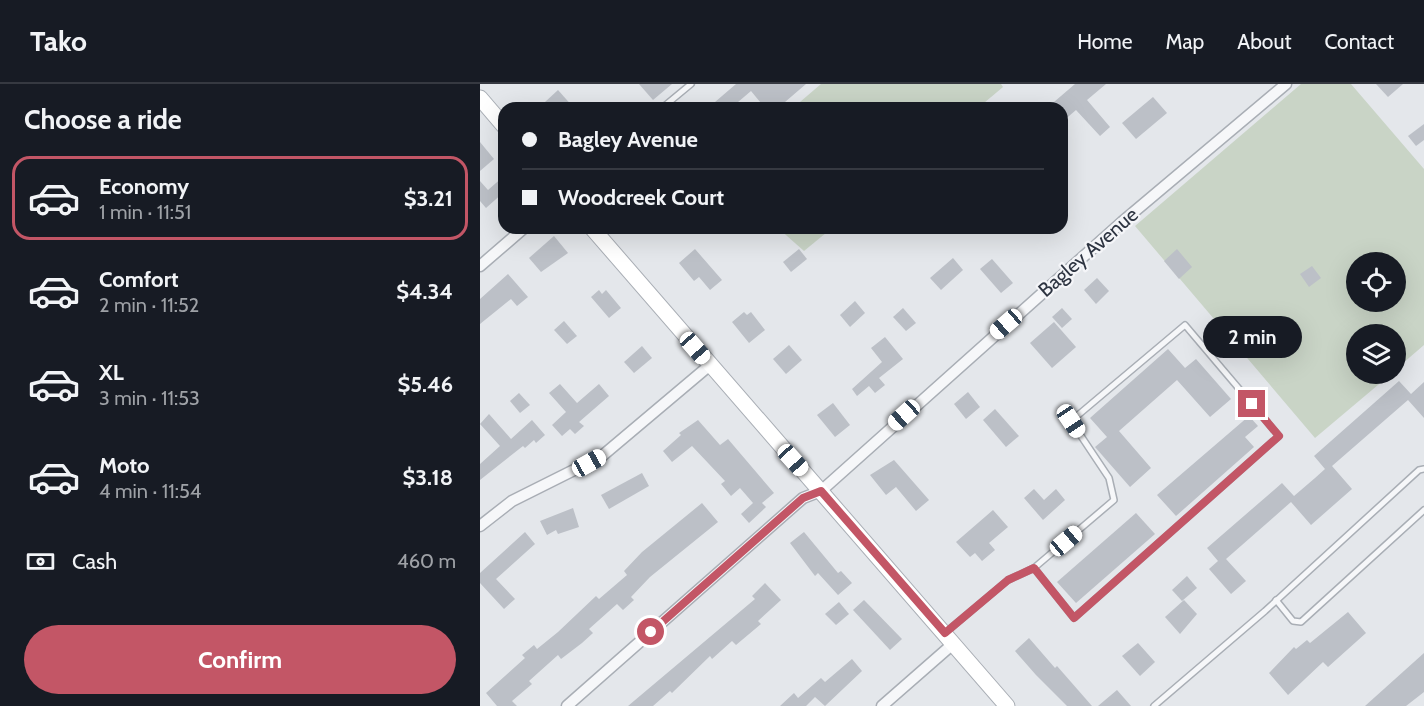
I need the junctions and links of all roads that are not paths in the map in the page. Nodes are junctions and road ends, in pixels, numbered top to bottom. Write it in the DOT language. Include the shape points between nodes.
graph roads {
  1 [pos="691,84"];
  2 [pos="1286,84"];
  3 [pos="480,98"];
  4 [pos="669,102"];
  5 [pos="498,119"];
  6 [pos="517,234"];
  7 [pos="597,234"];
  8 [pos="480,266"];
  9 [pos="710,365"];
  10 [pos="1424,469"];
  11 [pos="821,491"];
  12 [pos="1424,510"];
  13 [pos="480,526"];
  14 [pos="1034,568"];
  15 [pos="1276,600"];
  16 [pos="950,638"];
  17 [pos="567,706"];
  18 [pos="882,706"];
  19 [pos="1007,706"];
  20 [pos="1154,706"];
  1 -- 4 [label="lane"];
  2 -- 11 [label="street, Bagley Avenue" via="1122,222"];
  3 -- 5 [label="street"];
  6 -- 8 [label="street"];
  7 -- 9 [label="street"];
  9 -- 11 [label="street"];
  9 -- 13 [label="street" via="602,456 512,501"];
  10 -- 15 [label="lane"];
  11 -- 16 [label="street"];
  11 -- 17 [label="street, Bagley Avenue" via="803,498"];
  12 -- 15 [label="lane" via="1301,622 1293,621"];
  14 -- 14 [label="lane" via="1074,618 1279,436 1185,325 1071,421 1109,478 1114,500"];
  14 -- 16 [label="lane" via="1008,580"];
  15 -- 20 [label="lane"];
  16 -- 18 [label="street"];
  16 -- 19 [label="street"];
}
